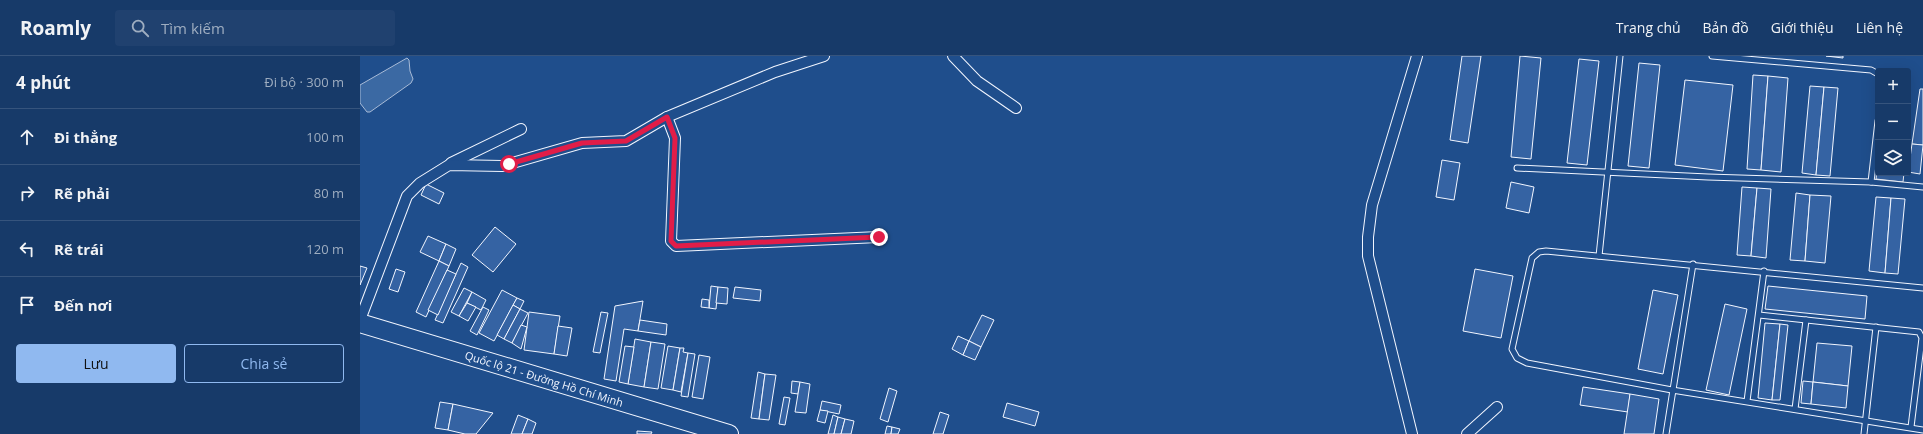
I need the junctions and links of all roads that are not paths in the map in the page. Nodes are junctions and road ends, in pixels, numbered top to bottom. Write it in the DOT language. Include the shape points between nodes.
graph roads {
  1 [pos="824,56"];
  2 [pos="953,56"];
  3 [pos="1417,56"];
  4 [pos="1620,56"];
  5 [pos="1712,56"];
  6 [pos="1875,72"];
  7 [pos="1016,108"];
  8 [pos="667,117"];
  9 [pos="522,129"];
  10 [pos="1876,140"];
  11 [pos="448,165"];
  12 [pos="1517,168"];
  13 [pos="1608,172"];
  14 [pos="1870,182"];
  15 [pos="1923,187"];
  16 [pos="879,237"];
  17 [pos="1599,256"];
  18 [pos="1693,264"];
  19 [pos="1764,271"];
  20 [pos="1923,288"];
  21 [pos="1759,315"];
  22 [pos="1806,320"];
  23 [pos="360,322"];
  24 [pos="1876,327"];
  25 [pos="1672,390"];
  26 [pos="1747,401"];
  27 [pos="1497,407"];
  28 [pos="1796,409"];
  29 [pos="1866,420"];
  30 [pos="1911,428"];
  31 [pos="1923,430"];
  32 [pos="729,434"];
  33 [pos="1412,434"];
  34 [pos="1467,434"];
  35 [pos="1666,434"];
  36 [pos="1864,434"];
  1 -- 8 [label="street" via="775,72"];
  2 -- 7 [label="street" via="977,81"];
  3 -- 33 [label="street" via="1372,205 1368,238 1368,256"];
  4 -- 13 [label="lane"];
  5 -- 6 [label="lane"];
  8 -- 11 [label="street" via="626,141 582,143 502,166"];
  8 -- 16 [label="street" via="675,138 671,241 676,246"];
  9 -- 11 [label="street"];
  10 -- 14 [label="lane"];
  11 -- 23 [label="street" via="420,183 407,196"];
  12 -- 13 [label="lane"];
  13 -- 14 [label="lane"];
  13 -- 17 [label="lane"];
  14 -- 15 [label="lane"];
  17 -- 18 [label="lane"];
  17 -- 25 [label="lane" via="1546,251 1538,252 1532,258 1512,349 1517,358 1527,363"];
  18 -- 19 [label="lane"];
  18 -- 25 [label="lane"];
  19 -- 20 [label="lane"];
  19 -- 21 [label="lane"];
  21 -- 22 [label="lane"];
  21 -- 26 [label="lane"];
  22 -- 24 [label="lane"];
  22 -- 28 [label="lane"];
  23 -- 32 [label="highway, Quốc lộ 21 - Đường Hồ Chí Minh"];
  24 -- 29 [label="lane"];
  24 -- 30 [label="lane" via="1921,334"];
  25 -- 26 [label="lane"];
  25 -- 35 [label="lane"];
  26 -- 28 [label="lane"];
  27 -- 34 [label="street"];
  28 -- 29 [label="lane"];
  29 -- 30 [label="lane"];
  29 -- 36 [label="lane"];
  30 -- 31 [label="lane"];
}
